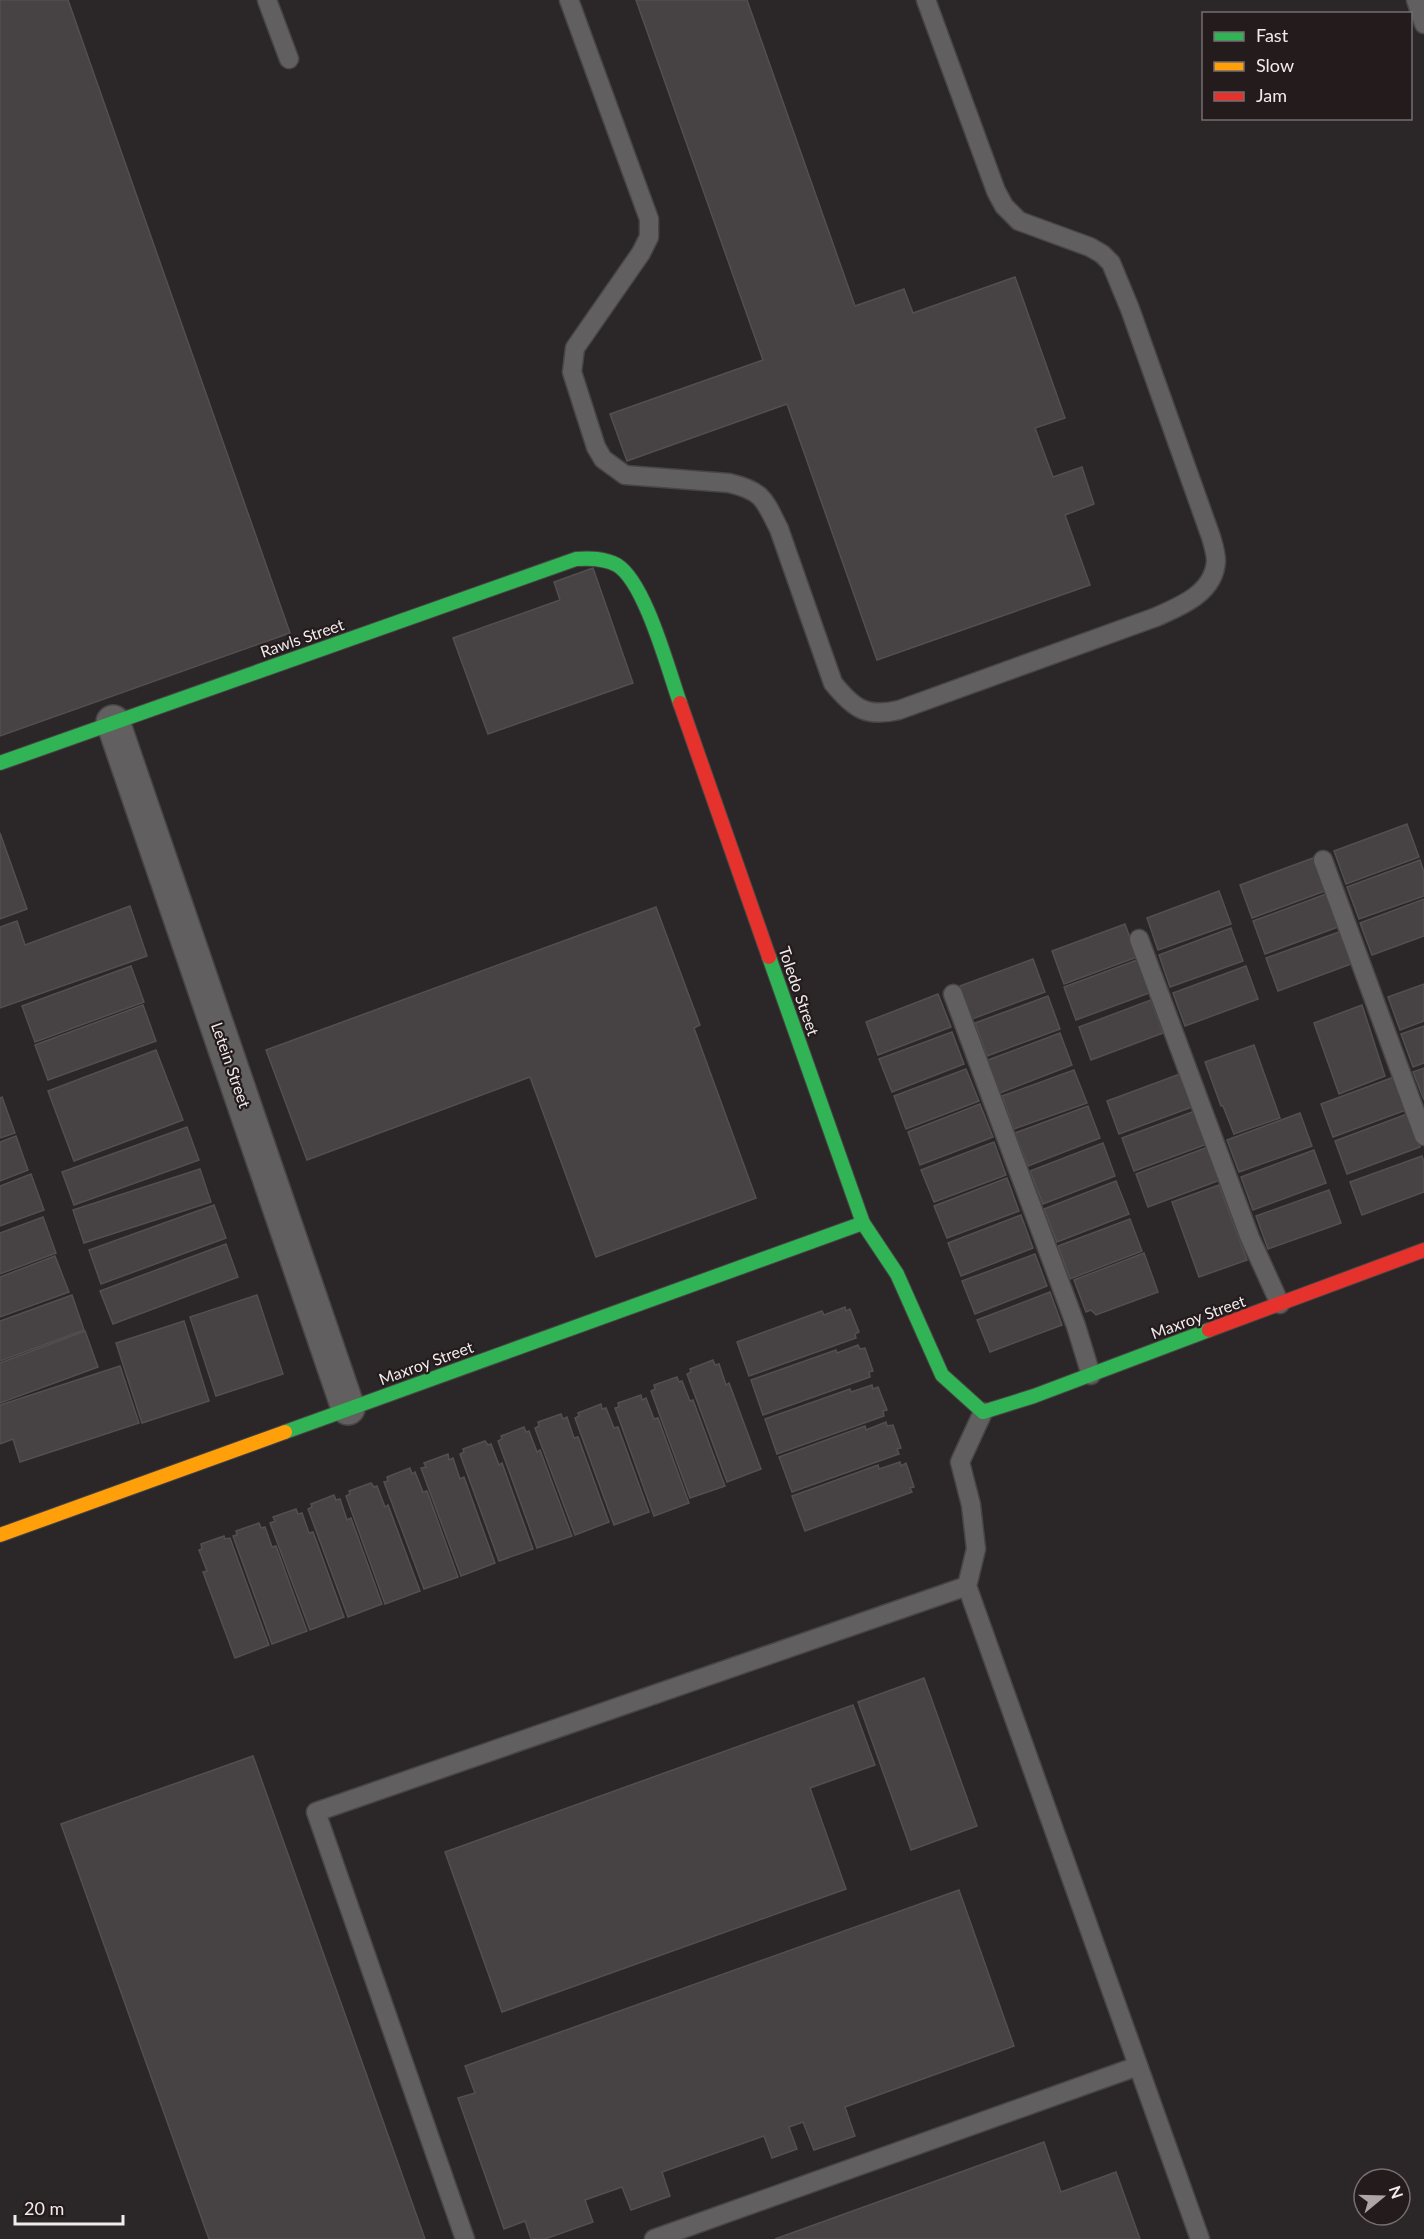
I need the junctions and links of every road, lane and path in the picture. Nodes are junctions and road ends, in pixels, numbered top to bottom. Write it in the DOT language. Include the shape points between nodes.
graph roads {
  1 [pos="267,0"];
  2 [pos="569,0"];
  3 [pos="926,0"];
  4 [pos="1416,0"];
  5 [pos="1424,24"];
  6 [pos="289,59"];
  7 [pos="617,564"];
  8 [pos="113,722"];
  9 [pos="0,763"];
  10 [pos="1323,860"];
  11 [pos="1139,939"];
  12 [pos="953,994"];
  13 [pos="1424,1136"];
  14 [pos="863,1223"];
  15 [pos="1424,1250"];
  16 [pos="1280,1304"];
  17 [pos="1091,1375"];
  18 [pos="348,1408"];
  19 [pos="983,1412"];
  20 [pos="0,1535"];
  21 [pos="967,1586"];
  22 [pos="1138,2066"];
  23 [pos="465,2239"];
  24 [pos="654,2239"];
  25 [pos="1200,2239"];
  1 -- 6 [label="lane"];
  2 -- 3 [label="lane" via="649,219 650,237 641,253 575,348 572,372 596,447 603,459 625,475 729,483 759,494 779,529 833,683 848,701 866,712 884,713 1179,607 1207,585 1216,558 1111,263 1090,248 1019,221 1004,206"];
  4 -- 5 [label="lane"];
  7 -- 8 [label="street, Rawls Street" via="598,557 576,559"];
  7 -- 14 [label="street, Toledo Street" via="631,576 642,596"];
  8 -- 9 [label="street, Rawls Street"];
  8 -- 18 [label="street, Letein Street"];
  10 -- 13 [label="lane"];
  11 -- 16 [label="lane" via="1251,1238"];
  12 -- 17 [label="lane"];
  14 -- 18 [label="street, Maxroy Street"];
  14 -- 19 [label="street, Toledo Street" via="897,1275 942,1375"];
  15 -- 16 [label="street, Maxroy Street"];
  16 -- 17 [label="street, Maxroy Street"];
  17 -- 19 [label="street, Maxroy Street"];
  18 -- 20 [label="street, Maxroy Street"];
  19 -- 21 [label="lane" via="960,1462 971,1505 976,1549"];
  21 -- 22 [label="lane"];
  21 -- 23 [label="lane" via="316,1812"];
  22 -- 24 [label="lane"];
  22 -- 25 [label="lane"];
}
